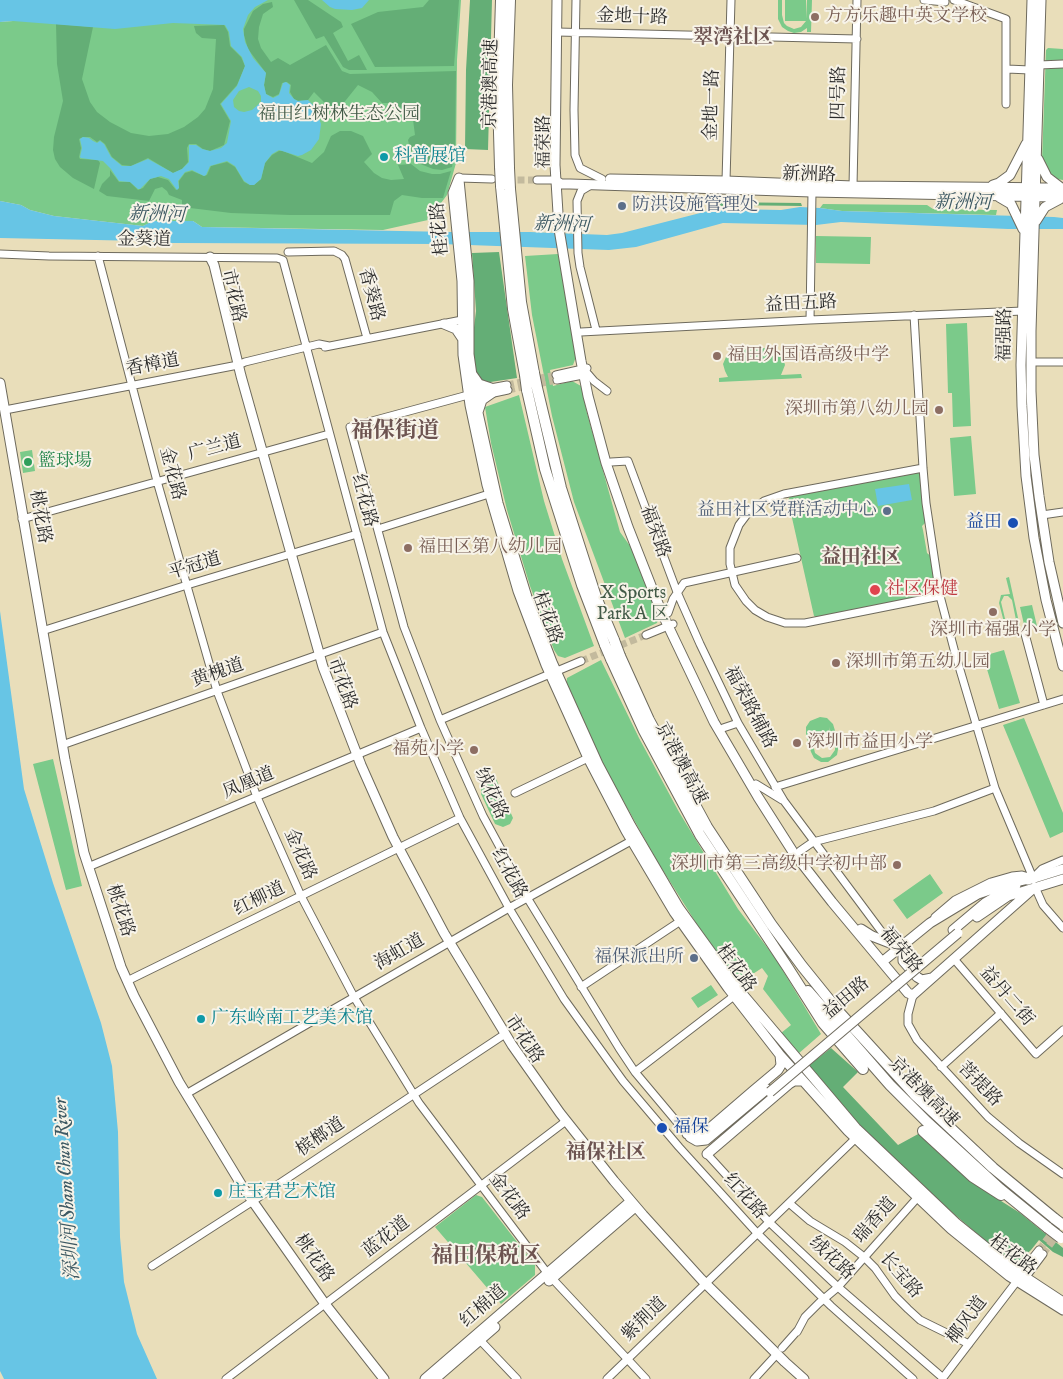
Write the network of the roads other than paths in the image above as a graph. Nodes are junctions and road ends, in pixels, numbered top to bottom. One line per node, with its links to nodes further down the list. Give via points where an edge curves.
1 (501, 0): 24 (highway, 京港澳高速, via 498,98)
2 (510, 0): 24 (highway, 京港澳高速)
3 (557, 0): 14 (main road, 福荣路)
4 (563, 0): 14 (main road, 福荣路)
5 (576, 0): 13 (street)
6 (731, 0): 15 (street, 金地一路)
7 (857, 0): 16 (street, 四号路)
8 (924, 0): 12 (street)
9 (954, 0): 19 (street, via 1006,19)
10 (1032, 0): 20 (main road, 福强路)
11 (1041, 0): 18 (main road, 福强路)
12 (944, 2)
13 (576, 31): 14 (street, 金地十路); 15 (street, 金地十路); 27 (street, via 575,156 580,168)
14 (560, 32): 30 (main road, 福荣路)
15 (730, 37): 16 (street, 金地十路); 31 (street, 金地一路)
16 (856, 38): 33 (street, 四号路)
17 (1063, 64): 18 (street)
18 (1039, 65): 23 (main road, 福强路)
19 (1007, 69): 20 (street); 21 (street)
20 (1030, 70): 22 (main road, 福强路)
21 (1006, 104)
22 (1028, 138): 25 (main road, 福强路); 35 (main road, via 1010,175)
23 (1036, 152): 25 (main road, 福强路); 34 (main road, via 1047,177)
24 (504, 167): 96 (highway, bridge, via 512,262 527,338 532,389)
25 (1031, 170): 37 (main road, 福强路)
26 (459, 178): 28 (street); 49 (main road, 桂花路, via 458,211 469,281)
27 (602, 179): 30 (main road, 新洲路); 31 (main road, 新洲路)
28 (492, 180)
29 (537, 180): 30 (street, 新洲路)
30 (559, 181): 32 (main road, 新洲路); 43 (main road, 福荣路)
31 (726, 181): 33 (main road, 新洲路)
32 (591, 185): 36 (main road, 新洲路); 52 (street, via 578,197 578,253)
33 (853, 186): 35 (main road, 新洲路)
34 (1063, 188): 37 (main road, 新洲路)
35 (983, 191): 36 (main road, 新洲路); 37 (main road, 新洲路); 40 (main road, via 1012,204)
36 (812, 192): 50 (street)
37 (1031, 192): 38 (main road, 新洲路); 39 (main road, 福强路)
38 (1063, 198): 39 (main road)
39 (1034, 211): 40 (main road, 福强路); 40 (main road, 福强路, via 1034,226)
40 (1028, 239): 47 (main road, 福强路); 57 (main road, 福强路)
41 (288, 252): 54 (street, 香葵路, via 334,251 345,258)
42 (0, 254): 44 (street, 金葵道)
43 (565, 255): 53 (main road, 福荣路); 60 (main road, 福荣路)
44 (98, 256): 45 (street, 金葵道); 64 (street, 金花路)
45 (210, 257): 46 (street, 金葵道, via 277,258); 59 (main road, 市花路, via 208,265)
46 (285, 264): 56 (street, 红花路)
47 (1023, 311): 48 (street, 益田五路); 98 (main road, 福强路, via 1022,406 1030,507 1040,569)
48 (914, 315): 50 (street, 益田五路); 74 (street)
49 (465, 320): 51 (street, 香樟道); 55 (main road, 桂花路); 61 (main road, 桂花路)
50 (810, 320): 52 (street, 益田五路)
51 (444, 324): 54 (street, 香樟道); 55 (main road, via 456,329)
52 (596, 330): 53 (street, 益田五路)
53 (581, 332): 60 (main road, 福荣路)
54 (367, 338): 56 (street, 香樟道, via 311,350)
55 (462, 340): 68 (main road, 桂花路)
56 (306, 348): 59 (street, 香樟道); 71 (street, 红花路)
57 (1031, 362): 58 (street); 78 (main road, 福强路, via 1033,434)
58 (1063, 362)
59 (235, 365): 64 (street, 香樟道); 72 (main road, 市花路)
60 (586, 372): 62 (street); 66 (street); 73 (main road, 福荣路); 90 (main road, 福荣路, via 609,471 646,575)
61 (472, 373): 67 (main road, via 480,384); 68 (main road, 桂花路)
62 (556, 377)
63 (0, 383): 69 (main road, 桃花路)
64 (131, 386): 69 (street, 香樟道); 75 (street, 金花路)
65 (508, 387): 67 (street)
66 (607, 390)
67 (492, 391): 68 (street); 70 (main road, via 482,400)
68 (472, 394): 70 (main road, 桂花路); 76 (main road, 桂花路); 80 (street, 绒花路, via 350,427)
69 (5, 410): 79 (main road, 桃花路)
70 (478, 412): 76 (main road, 桂花路)
71 (329, 434): 72 (street, 广兰道); 81 (street, 红花路)
72 (259, 453): 75 (street, 广兰道); 82 (main road, 市花路)
73 (611, 462): 86 (street, 福荣路辅路, via 628,461); 88 (main road, 福荣路)
74 (923, 468): 84 (street, via 784,494 764,501 748,514 735,533 730,548); 87 (street)
75 (157, 481): 79 (street, 广兰道); 85 (street, 金花路)
76 (492, 493): 80 (street); 99 (main road, 桂花路, via 518,591)
77 (1063, 512): 78 (street)
78 (1042, 515): 89 (main road, 福强路)
79 (22, 519): 91 (main road, 桃花路)
80 (378, 529): 103 (street, 绒花路, via 404,627)
81 (357, 534): 82 (street, 平冠道); 92 (street, 红花路)
82 (288, 555): 85 (street, 平冠道); 95 (main road, 市花路)
83 (797, 558): 84 (street)
84 (731, 572): 86 (street, via 684,582); 87 (street, via 738,590 750,606 785,623)
85 (187, 585): 91 (street, 平冠道); 100 (street, 金花路)
86 (677, 592): 88 (street); 104 (street, 福荣路辅路)
87 (940, 596): 105 (street)
88 (668, 613): 90 (main road, 福荣路)
89 (1063, 623)
90 (670, 625): 94 (street); 107 (main road, 福荣路); 137 (main road, 福荣路, via 714,722 776,826 832,902)
91 (42, 631): 108 (main road, 桃花路)
92 (383, 632): 95 (street, 黄槐道); 106 (street, 红花路)
93 (1025, 634): 102 (street)
94 (646, 635)
95 (316, 656): 100 (street, 黄槐道); 109 (main road, 市花路)
96 (616, 658): 138 (highway, 京港澳高速, via 644,731 700,835); 170 (highway, 京港澳高速, via 707,826 788,948 840,1013 933,1114 994,1168)
97 (581, 661): 99 (street)
98 (1063, 666)
99 (553, 673): 103 (street); 110 (main road, 桂花路); 130 (main road, 桂花路, via 598,764)
100 (217, 691): 108 (street, 黄槐道); 115 (street, 金花路)
101 (1063, 699): 102 (street)
102 (1044, 705): 105 (street)
103 (440, 720): 128 (street, 绒花路, via 483,816)
104 (738, 724): 107 (street); 112 (street, 福荣路辅路)
105 (976, 726): 112 (street); 113 (street)
106 (421, 728): 109 (street, 凤凰道); 117 (street, 红花路)
107 (723, 728): 111 (main road, 福荣路)
108 (62, 745): 123 (main road, 桃花路)
109 (354, 756): 115 (street, 凤凰道); 120 (main road, 市花路)
110 (588, 758): 114 (street); 118 (main road, 桂花路)
111 (756, 784): 116 (street); 121 (main road, 福荣路)
112 (775, 787): 116 (street, 福荣路辅路)
113 (995, 788): 119 (street, via 934,811); 126 (street)
114 (515, 793)
115 (257, 796): 123 (street, 凤凰道); 127 (street, 金花路)
116 (784, 802): 119 (street, 福荣路辅路)
117 (460, 818): 120 (street, 红柳道); 129 (street, 红花路)
118 (631, 841): 128 (street, 海虹道); 130 (main road, 桂花路)
119 (813, 842): 121 (street); 134 (street, 福荣路辅路)
120 (397, 849): 127 (street, 红柳道); 135 (main road, 市花路)
121 (800, 851): 132 (main road, 福荣路)
122 (1063, 860): 126 (street, via 1042,869)
123 (88, 867): 140 (main road, 桃花路)
124 (1063, 869): 126 (main road, 益田路)
125 (1063, 879): 126 (main road, 益田路)
126 (1034, 883): 131 (street, via 1043,905); 133 (main road, 益田路, via 1010,883 978,894); 136 (main road, 益田路); 155 (main road, 益田路, bridge, via 1008,896 956,931)
127 (301, 896): 140 (street, 红柳道); 144 (street, 金花路)
128 (528, 899): 129 (street, 海虹道); 141 (street, 绒花路)
129 (509, 908): 135 (street, 海虹道); 172 (street, 红花路, via 564,999 623,1081)
130 (683, 919): 141 (street); 143 (main road, 桂花路); 161 (main road, 桂花路)
131 (1063, 928)
132 (861, 929): 134 (main road); 137 (main road, 福荣路)
133 (906, 942): 134 (main road); 137 (main road, 益田路); 139 (main road, via 904,961 922,980)
134 (890, 943)
135 (447, 944): 144 (street, 海虹道); 147 (main road, 市花路)
136 (954, 959): 139 (main road, 益田路); 145 (street, 益丹二街)
137 (884, 960): 142 (main road, 福荣路)
138 (788, 968): 150 (highway, via 823,1024); 169 (highway, 京港澳高速, via 890,1085)
139 (933, 978): 142 (main road, 益田路)
140 (127, 981): 156 (main road, 桃花路)
141 (581, 987): 152 (street, 绒花路)
142 (913, 995): 149 (street, 菩提路, via 908,1024 917,1040)
143 (734, 996): 148 (main road, 桂花路); 152 (street)
144 (354, 997): 156 (street, 海虹道); 157 (street, 金花路)
145 (1001, 1013): 146 (street, 益丹二街, via 1036,1054); 149 (street)
146 (1063, 1030)
147 (503, 1036): 157 (street, 槟榔道); 158 (main road, 市花路)
148 (780, 1055): 151 (main road); 153 (main road, 桂花路)
149 (941, 1067): 163 (street, 菩提路, via 988,1117)
150 (864, 1069)
151 (778, 1070): 154 (main road, via 789,1078); 160 (main road, via 703,1134)
152 (635, 1072): 160 (street, 绒花路)
153 (803, 1081): 154 (main road); 161 (main road, 桂花路)
154 (789, 1084): 162 (main road)
155 (768, 1091): 160 (main road, 益田路, via 706,1140 692,1140); 162 (main road, 益田路, via 708,1146)
156 (186, 1094): 166 (main road, 桃花路)
157 (414, 1095): 164 (street, 金花路); 166 (street, 槟榔道)
158 (564, 1122): 164 (street, 蓝花道); 168 (main road, 市花路)
159 (923, 1131): 169 (highway, via 973,1177)
160 (687, 1134)
161 (858, 1136): 165 (main road, 桂花路); 167 (street); 178 (main road, 桂花路)
162 (706, 1154): 171 (street, 绒花路)
163 (1063, 1174)
164 (481, 1186): 177 (street, 金花路); 183 (street, 蓝花道)
165 (918, 1197): 175 (street, 瑞香道); 178 (main road, 桂花路, via 952,1228)
166 (253, 1201): 176 (street, 槟榔道); 183 (main road, 桃花路)
167 (789, 1203): 171 (street); 175 (street, 长宝路)
168 (631, 1206): 177 (main road, 红棉道); 179 (main road, 市花路)
169 (1028, 1212): 173 (highway, 京港澳高速, bridge)
170 (1060, 1219)
171 (769, 1222): 172 (street, 紫荆道); 180 (street, 绒花路)
172 (757, 1233): 179 (street, 紫荆道); 181 (street, 红花路)
173 (1062, 1238)
174 (1041, 1252): 178 (street, 椰风道)
175 (864, 1257): 180 (street, 瑞香道); 188 (street, 长宝路, via 920,1320)
176 (152, 1266)
177 (550, 1276): 187 (main road, 红棉道); 190 (street, 金花路)
178 (1021, 1278): 182 (main road, 桂花路); 185 (main road, 桂花路); 188 (street, 椰风道)
179 (703, 1285): 189 (main road, 市花路); 190 (street, 紫荆道)
180 (838, 1287): 181 (street, 瑞香道); 191 (street, 绒花路)
181 (824, 1299): 184 (street, 红花路); 186 (street, 瑞香道, via 805,1318)
182 (1063, 1302)
183 (325, 1304): 192 (street, 蓝花道); 193 (main road, 桃花路)
184 (831, 1306): 186 (street, 瑞香道, via 822,1306); 202 (street, 红花路)
185 (1063, 1310)
186 (797, 1332): 189 (street, 瑞香道)
187 (478, 1338): 194 (main road, 红棉道); 195 (main road, 红棉道); 196 (street)
188 (969, 1344): 191 (street, 椰风道)
189 (777, 1353): 199 (street, 瑞香道); 200 (main road, 市花路); 201 (main road, 市花路)
190 (627, 1360): 197 (street, 紫荆道); 198 (street, 金花路)
191 (943, 1378)
192 (226, 1379)
193 (384, 1379)
194 (426, 1379)
195 (435, 1379)
196 (517, 1379)
197 (607, 1379)
198 (646, 1379)
199 (754, 1379)
200 (797, 1379)
201 (804, 1379)
202 (913, 1379)

